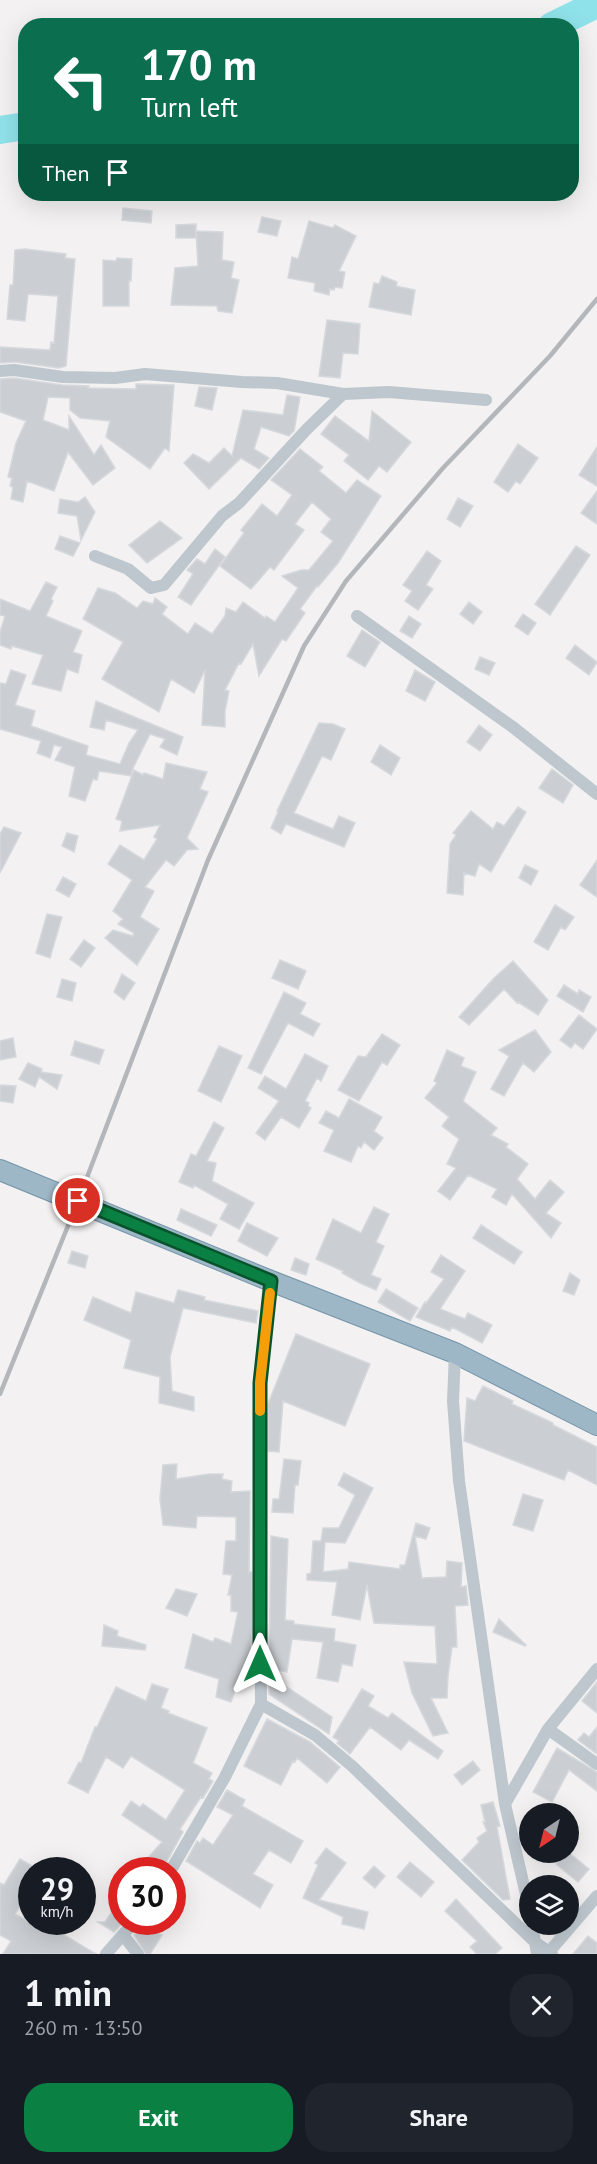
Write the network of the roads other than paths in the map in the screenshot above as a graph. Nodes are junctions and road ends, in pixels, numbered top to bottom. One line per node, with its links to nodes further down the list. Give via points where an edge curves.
1 (0, 371): 2 (street, via 63,377 145,374 277,383)
2 (343, 394): 3 (street, via 389,392); 4 (street, via 222,516 164,585 151,588 128,569)
3 (486, 399)
4 (95, 556)
5 (357, 616): 6 (street, via 514,728)
6 (597, 794)
7 (0, 1170): 8 (highway)
8 (271, 1281): 9 (highway); 12 (street, via 260,1383)
9 (455, 1353): 10 (highway); 15 (street, via 453,1401 459,1481)
10 (597, 1425)
11 (597, 1669): 13 (street)
12 (261, 1704): 16 (street, via 225,1778); 21 (street, via 315,1735 352,1766)
13 (548, 1729): 14 (street); 15 (street)
14 (597, 1764)
15 (505, 1804): 17 (street)
16 (179, 1857)
17 (521, 1875)
18 (597, 1896): 21 (street)
19 (123, 1935): 22 (street); 23 (street)
20 (537, 1935): 21 (street)
21 (544, 1951)
22 (106, 1954)
23 (138, 1954)

